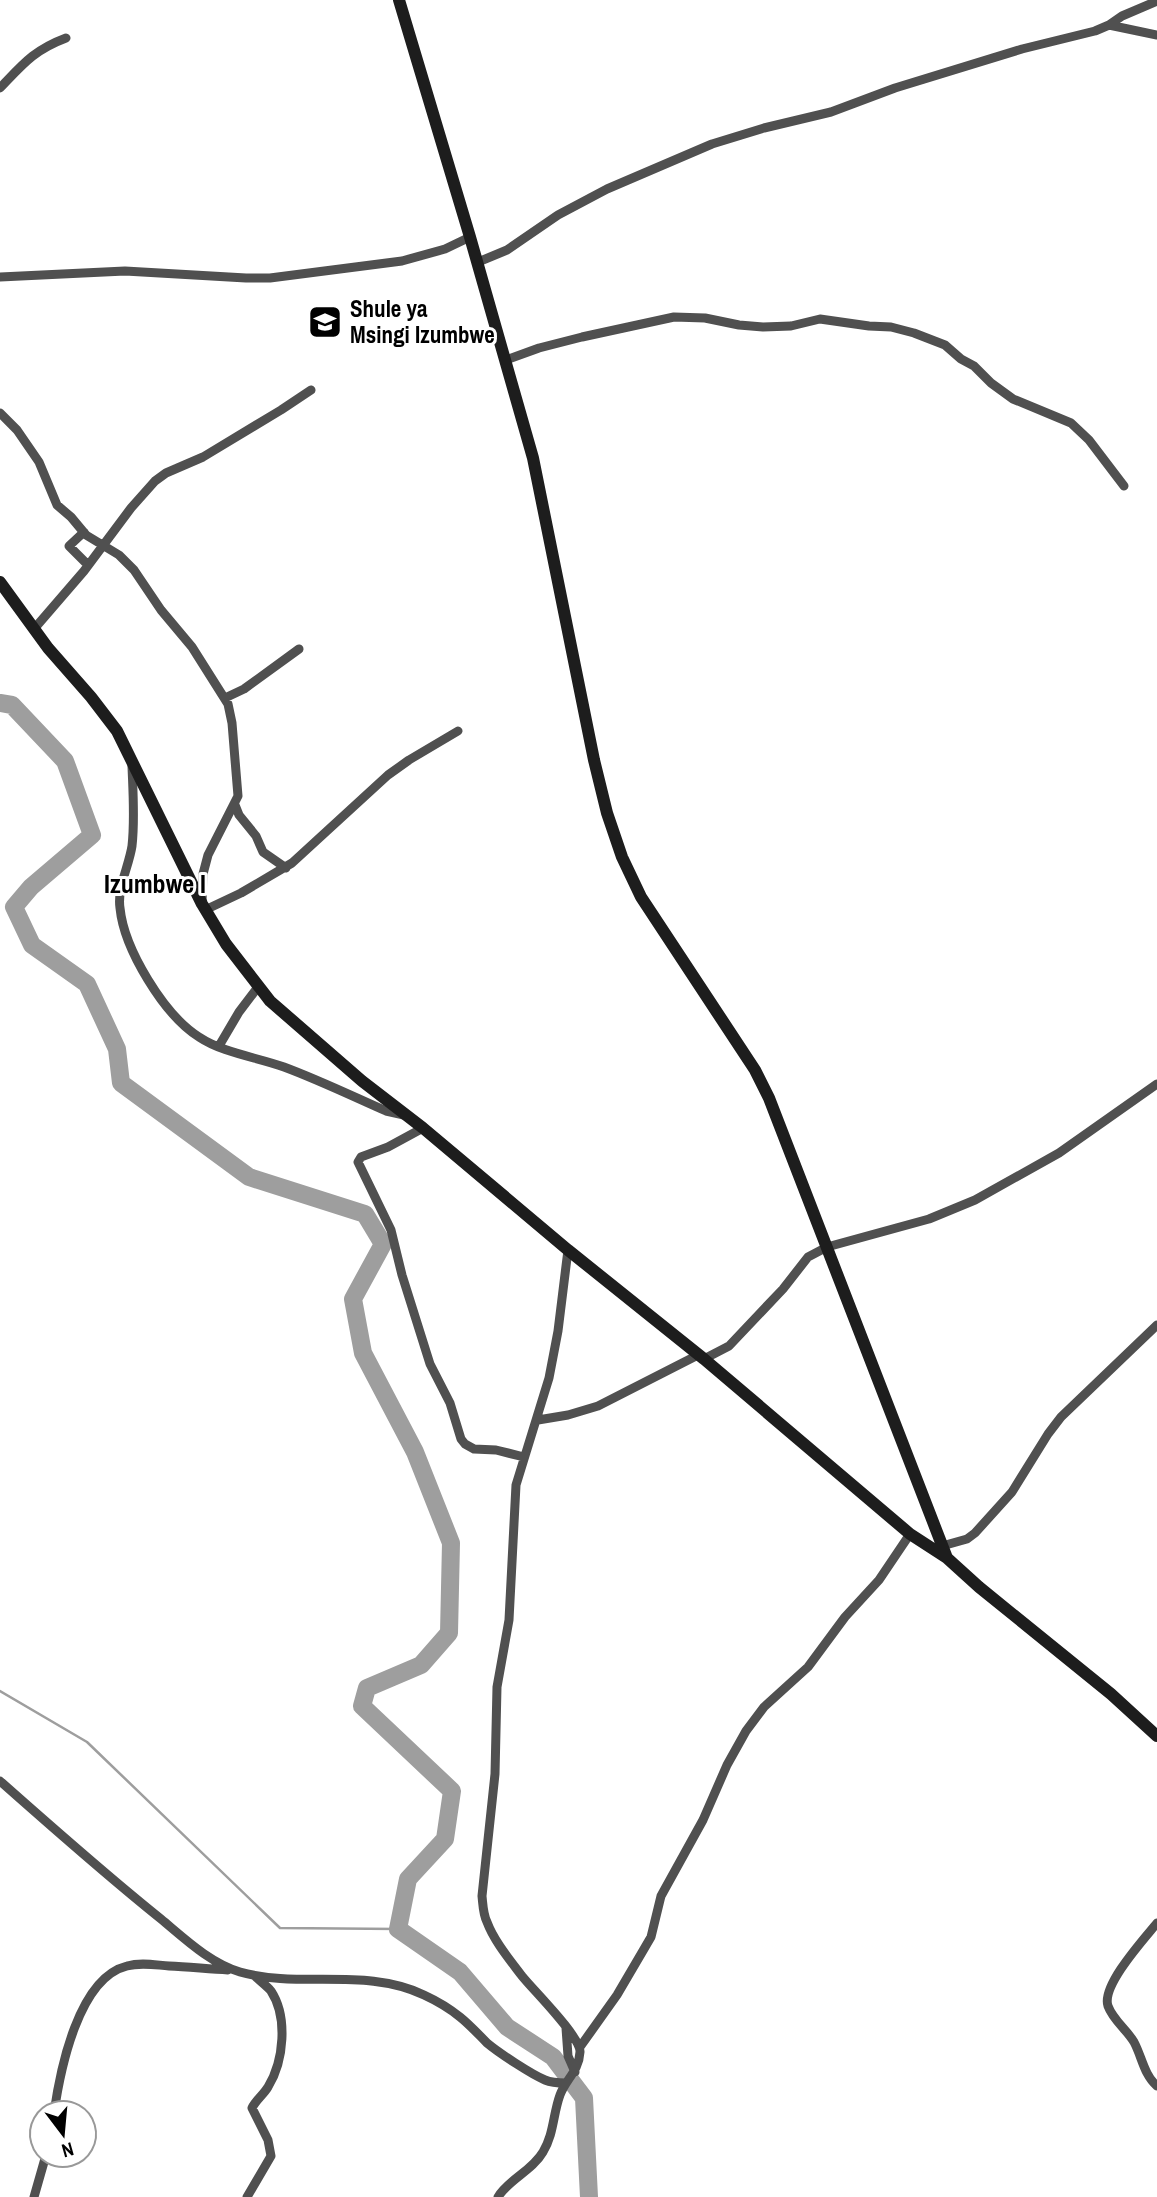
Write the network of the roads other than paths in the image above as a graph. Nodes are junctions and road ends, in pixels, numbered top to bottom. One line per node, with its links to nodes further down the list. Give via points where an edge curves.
1 (399, 0): 7 (main road)
2 (1157, 1): 3 (street)
3 (1109, 25): 4 (street); 8 (street, via 693,151 607,189 507,250)
4 (1157, 35)
5 (66, 38): 6 (street, via 33,54)
6 (0, 88)
7 (471, 237): 8 (main road); 9 (street, via 402,261 295,275 246,278 125,271)
8 (478, 262): 10 (main road)
9 (0, 277)
10 (506, 360): 13 (street, via 572,339 674,317 763,327 820,319 891,327 945,345 1013,399 1071,424); 31 (main road, via 533,458 594,760 622,857 641,897 755,1070)
11 (311, 390): 15 (street, via 204,457 155,481)
12 (0, 413): 14 (street, via 39,462 55,503)
13 (1124, 486)
14 (84, 532): 15 (street); 16 (street, via 69,546)
15 (103, 546): 16 (street); 20 (street, via 140,577)
16 (88, 565): 18 (street)
17 (0, 582): 18 (main road)
18 (34, 629): 22 (main road, via 105,715)
19 (299, 649): 20 (street)
20 (225, 698): 23 (street, via 239,787)
21 (458, 731): 24 (street, via 388,775)
22 (131, 758): 25 (main road); 27 (street, via 132,844 119,905 124,931 165,1003 195,1035)
23 (235, 805): 24 (street, via 263,852); 25 (street, via 206,862)
24 (286, 868): 25 (street)
25 (203, 907): 26 (main road)
26 (258, 987): 27 (street); 29 (main road, via 304,1033)
27 (219, 1046): 29 (street)
28 (1157, 1084): 31 (street, via 1059,1153 975,1200 929,1219)
29 (406, 1116): 30 (main road)
30 (423, 1128): 32 (main road); 36 (street, via 358,1162 391,1230 430,1364 450,1403 461,1439 474,1449)
31 (827, 1247): 34 (street, via 808,1257 729,1346); 38 (main road)
32 (568, 1250): 34 (main road); 35 (street, via 550,1378)
33 (1157, 1325): 38 (street, via 1061,1417 1012,1492 975,1533)
34 (701, 1357): 35 (street, via 598,1406); 37 (main road)
35 (538, 1420): 36 (street)
36 (524, 1457): 44 (street, via 516,1485 509,1619 497,1687 483,1909 487,1923 522,1976)
37 (910, 1534): 38 (main road); 45 (street, via 808,1667 764,1707 746,1731 661,1896 651,1937)
38 (944, 1552): 39 (main road, via 979,1587)
39 (1157, 1735)
40 (0, 1781): 42 (street, via 111,1880 210,1957)
41 (1157, 1923): 47 (street, via 1123,1966 1107,1994 1107,2003)
42 (237, 1971): 43 (street); 48 (street, via 141,1964 107,1976 88,1998 73,2032)
43 (253, 1975): 46 (street, via 392,1984 444,2006 496,2050 543,2079 554,2083); 51 (street, via 271,1991 281,2032 272,2079 252,2108 271,2156)
44 (566, 2028): 45 (street); 46 (street)
45 (580, 2047): 46 (street)
46 (571, 2077): 52 (street, via 556,2106 542,2153)
47 (1157, 2086)
48 (57, 2099)
49 (42, 2169): 50 (street)
50 (34, 2197)
51 (247, 2197)
52 (498, 2197)

